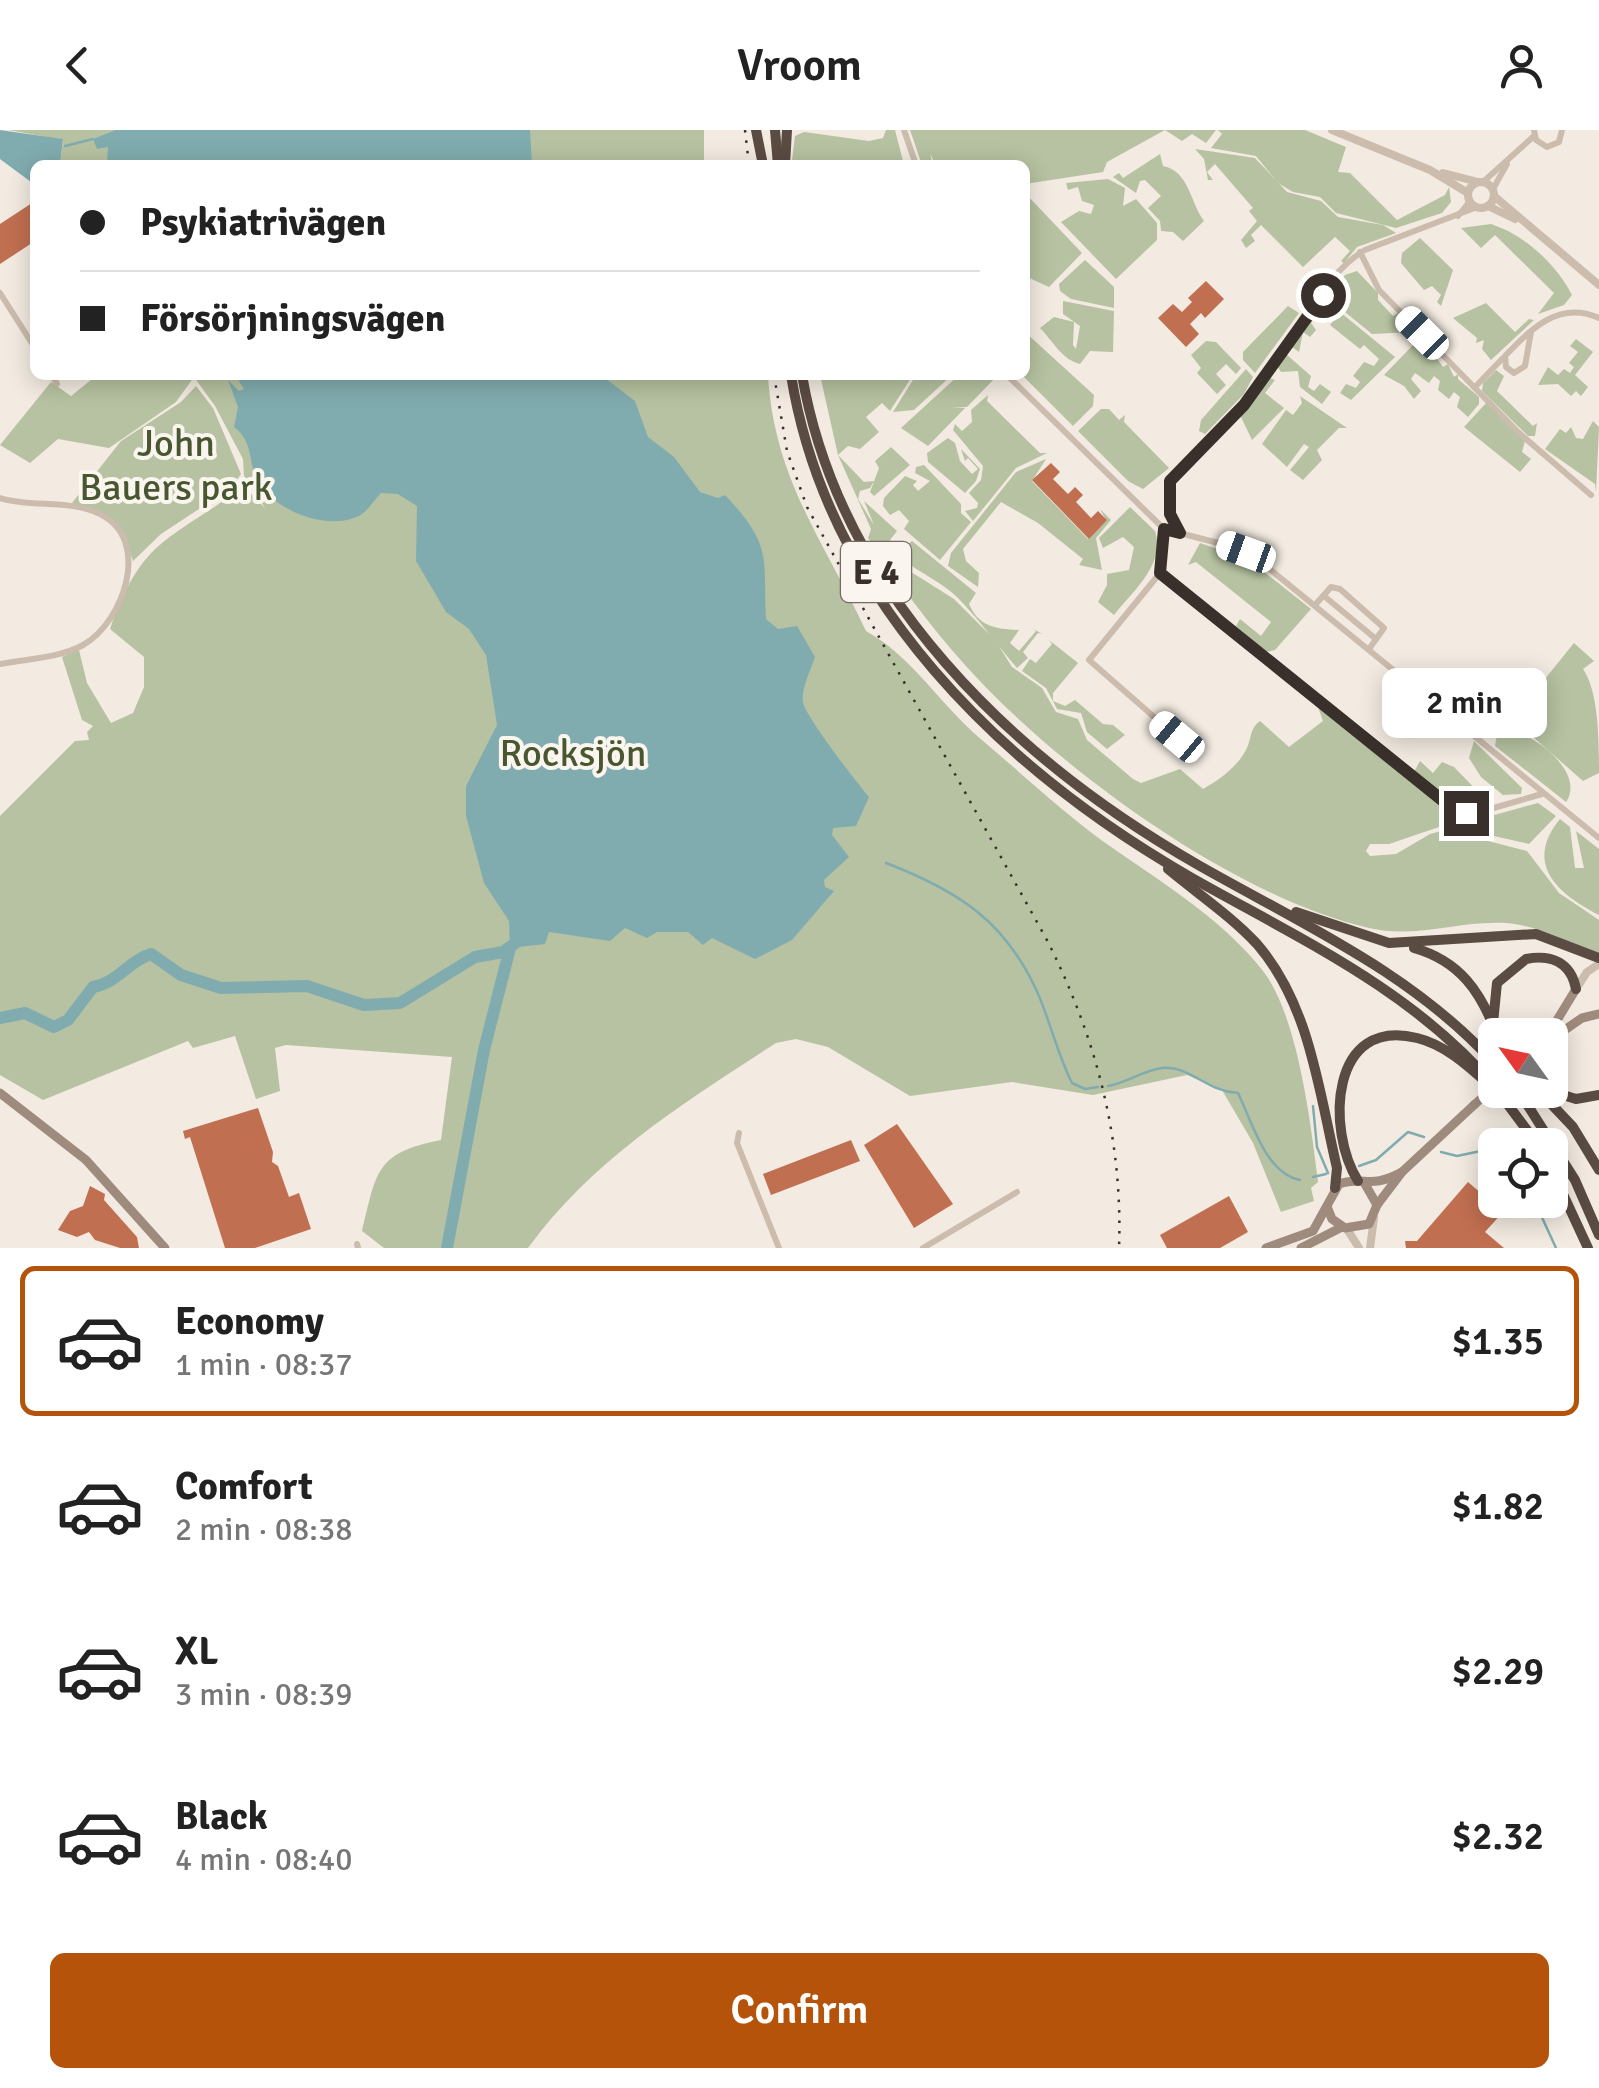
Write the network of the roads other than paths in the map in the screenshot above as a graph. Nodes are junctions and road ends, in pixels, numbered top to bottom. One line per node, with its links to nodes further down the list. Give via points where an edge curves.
1 (760, 130): 9 (highway)
2 (775, 130): 10 (highway)
3 (787, 130): 11 (highway)
4 (904, 130): 12 (street)
5 (1332, 130): 13 (street)
6 (1562, 130): 7 (street, via 1552,146 1539,144)
7 (1534, 133): 8 (street)
8 (1514, 155): 14 (street); 15 (street)
9 (763, 160)
10 (781, 160)
11 (783, 160)
12 (914, 160)
13 (1430, 170): 14 (street); 16 (street)
14 (1480, 182): 15 (street); 16 (street)
15 (1494, 193): 17 (street); 18 (street)
16 (1472, 200): 17 (street); 19 (street, via 1457,217)
17 (1488, 206): 18 (street)
18 (1528, 226): 20 (street)
19 (1360, 252): 31 (street, via 1379,290); 35 (street, via 1280,348 1244,405 1170,481 1170,514)
20 (1599, 286)
21 (0, 294): 24 (street)
22 (1599, 318): 23 (street, via 1561,313)
23 (1531, 332): 25 (street); 25 (street, via 1522,370 1509,371)
24 (30, 340)
25 (1505, 356): 31 (street)
26 (55, 380): 30 (street)
27 (792, 380): 45 (highway, E 4, via 823,496 886,612 990,728)
28 (803, 380): 46 (highway, E 4, via 845,514 922,635 1000,717 1077,784)
29 (1013, 380): 34 (street)
30 (57, 384)
31 (1475, 387): 32 (street)
32 (1591, 495)
33 (0, 498): 41 (street, via 101,514 118,530 128,558 126,584 105,626 88,642)
34 (1164, 529): 35 (street); 36 (street)
35 (1180, 533): 38 (street, via 1246,552)
36 (1160, 573): 42 (street, via 1089,660); 43 (street, via 1456,809 1482,813)
37 (1324, 596): 38 (street); 39 (street); 39 (street, via 1340,588 1381,623)
38 (1316, 605): 40 (street)
39 (1376, 639): 40 (street)
40 (1369, 649): 43 (street)
41 (0, 664)
42 (1177, 737)
43 (1542, 794): 44 (street)
44 (1599, 838)
45 (1144, 849): 56 (highway, E 4, via 1373,980); 68 (highway, via 1246,934 1283,982 1307,1044 1337,1168)
46 (1245, 891): 47 (highway, via 1346,932); 55 (highway, E 4, via 1398,979)
47 (1404, 944): 48 (highway, via 1536,934); 51 (highway, via 1464,975)
48 (1599, 961): 49 (street)
49 (1576, 990): 52 (highway, via 1559,962 1526,959 1498,984); 53 (main road)
50 (1599, 1014): 54 (main road)
51 (1490, 1018)
52 (1494, 1018)
53 (1560, 1018)
54 (1568, 1026)
55 (1478, 1048)
56 (1478, 1068)
57 (1478, 1074): 67 (highway, via 1428,1041 1396,1036 1370,1044 1348,1068 1338,1094 1340,1138)
58 (0, 1092): 76 (main road, via 89,1163)
59 (1599, 1095): 60 (highway)
60 (1568, 1097)
61 (1478, 1102): 66 (main road, bridge)
62 (1530, 1108): 75 (highway)
63 (1555, 1108): 65 (highway)
64 (739, 1133): 77 (street, via 744,1164)
65 (1599, 1170)
66 (1402, 1172): 67 (main road, via 1378,1184); 70 (main road)
67 (1360, 1182): 68 (main road); 70 (main road)
68 (1334, 1188): 72 (main road)
69 (1017, 1192): 78 (street)
70 (1377, 1205): 73 (main road)
71 (1568, 1205): 83 (highway)
72 (1328, 1206): 74 (main road); 79 (main road, via 1313,1231)
73 (1374, 1218): 74 (main road, via 1362,1228); 82 (street)
74 (1345, 1228): 80 (main road); 81 (street)
75 (1599, 1235)
76 (165, 1248)
77 (779, 1248)
78 (923, 1248)
79 (1266, 1248)
80 (1301, 1248)
81 (1360, 1248)
82 (1370, 1248)
83 (1588, 1248)

